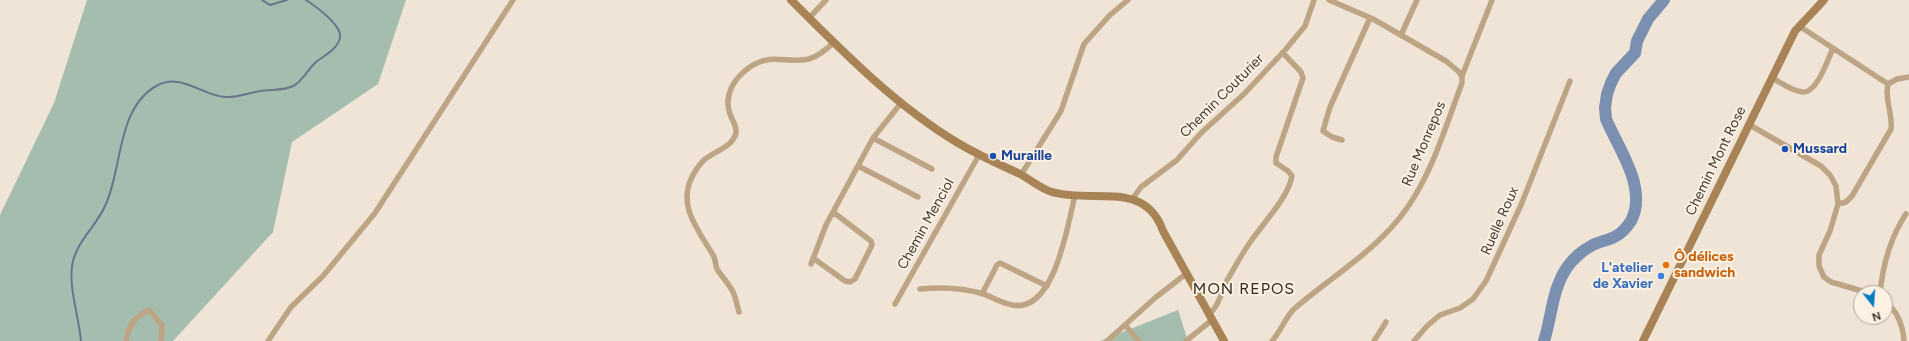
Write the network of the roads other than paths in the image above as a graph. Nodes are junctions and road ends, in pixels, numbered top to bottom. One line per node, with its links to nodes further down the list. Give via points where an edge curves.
1 (513, 0): 52 (street, via 375,213 323,276 291,307)
2 (791, 0): 10 (main road)
3 (826, 0): 10 (street)
4 (1128, 0): 29 (street, via 1110,15 1084,44 1061,112)
5 (1314, 0): 16 (street, Chemin Couturier, via 1305,26)
6 (1331, 0): 11 (street)
7 (1418, 0): 13 (street)
8 (1492, 0): 17 (street, Rue Monrepos)
9 (1824, 0): 12 (main road, Chemin Mont Rose)
10 (809, 18): 14 (main road)
11 (1370, 18): 13 (street); 25 (street, via 1324,123 1323,131)
12 (1799, 26): 15 (street); 19 (main road, Chemin Mont Rose)
13 (1401, 35): 17 (street, via 1453,66)
14 (834, 42): 22 (main road); 46 (street, via 823,52 810,58 774,58 743,72 728,95 730,114 736,127 734,137 728,145 704,160 691,178 686,202 689,213 714,257 717,268 734,293)
15 (1833, 48): 19 (street, via 1818,80 1809,91 1798,91); 21 (street)
16 (1283, 53): 32 (street, Chemin Couturier, via 1177,160 1141,187); 47 (street, via 1304,78 1276,157 1276,162 1292,176 1291,181 1284,196 1237,263)
17 (1462, 76): 57 (street, Rue Monrepos, via 1462,83 1424,180 1407,209 1389,230 1350,266 1289,314)
18 (1909, 77): 21 (street)
19 (1772, 78): 23 (main road, Chemin Mont Rose)
20 (1570, 80): 59 (street, Ruelle Roux, via 1521,205 1486,281 1473,299 1460,308 1440,315)
21 (1888, 84): 33 (street, via 1886,92 1892,116 1891,129 1852,196 1846,202)
22 (901, 103): 24 (street); 26 (main road, via 957,143)
23 (1748, 124): 33 (street, via 1821,166 1836,186); 60 (main road, Chemin Mont Rose)
24 (873, 138): 27 (street); 28 (street)
25 (1342, 140)
26 (979, 155): 29 (main road); 44 (street, Chemin Menciol)
27 (858, 166): 31 (street); 34 (street)
28 (932, 169)
29 (1021, 175): 30 (main road, via 1053,192)
30 (1075, 195): 32 (main road); 40 (street, Chemin Menciol, via 1063,242)
31 (918, 197)
32 (1133, 198): 38 (main road, via 1159,217)
33 (1838, 204): 41 (street, via 1820,255 1819,266 1824,277 1831,282)
34 (833, 212): 36 (street); 36 (street, via 871,241 872,245 855,280 850,282)
35 (1906, 214): 39 (street, via 1888,250)
36 (813, 258): 37 (street)
37 (811, 264)
38 (1187, 273): 47 (main road); 49 (street)
39 (1881, 285)
40 (1047, 286): 43 (street, Chemin Menciol, via 1037,298 1019,306); 43 (street, via 1000,263)
41 (1853, 288)
42 (920, 290): 43 (street, Chemin Menciol, via 945,287)
43 (982, 294)
44 (895, 304)
45 (1893, 311): 61 (street, via 1904,331)
46 (739, 312)
47 (1211, 317): 55 (street); 56 (main road)
48 (1386, 322): 58 (street)
49 (1125, 325): 53 (street); 54 (street)
50 (126, 341): 51 (street, via 136,317 150,310 162,325)
51 (161, 341)
52 (268, 341)
53 (1107, 341)
54 (1139, 341)
55 (1186, 341)
56 (1224, 341)
57 (1272, 341)
58 (1374, 341)
59 (1414, 341)
60 (1643, 341)
61 (1904, 341)

